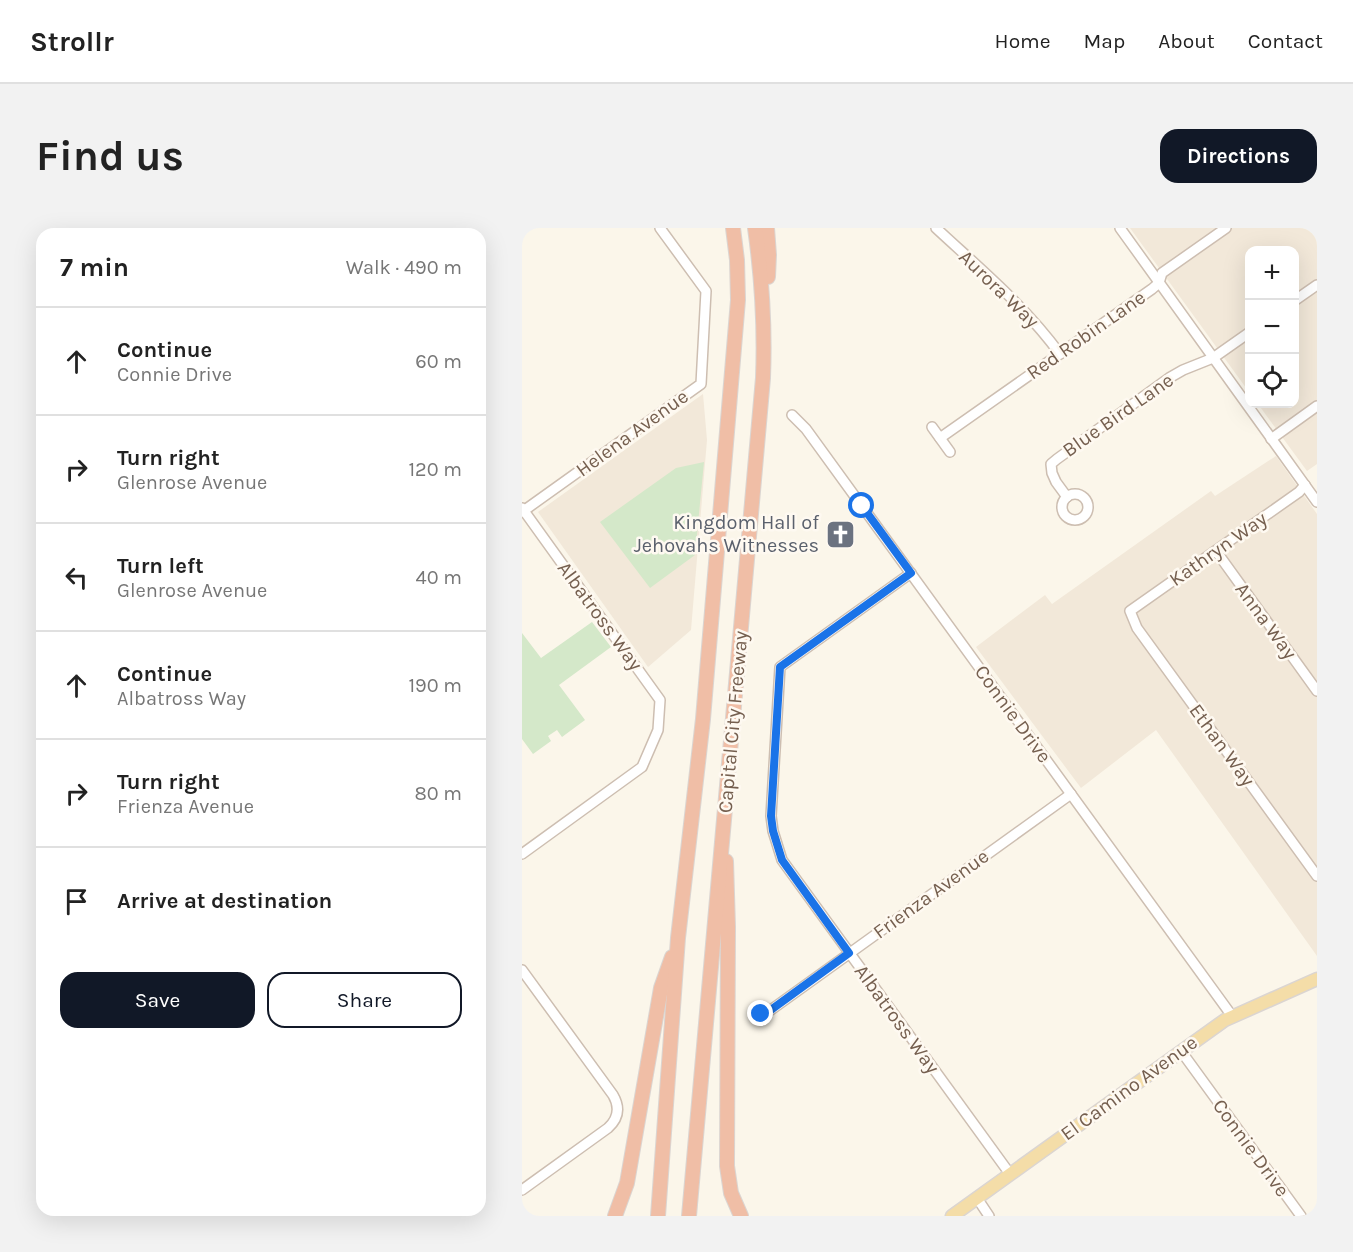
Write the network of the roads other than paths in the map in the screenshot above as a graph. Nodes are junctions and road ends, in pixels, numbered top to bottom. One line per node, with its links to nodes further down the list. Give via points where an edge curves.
1 (660, 228): 24 (street, Helena Avenue, via 706,291 701,384)
2 (731, 228): 33 (highway, Capital City Freeway, via 738,300 704,708)
3 (755, 228): 12 (highway, Capital City Freeway, via 762,279)
4 (767, 228): 12 (highway)
5 (936, 228): 13 (street, Aurora Way, via 1007,294)
6 (1120, 228): 8 (street)
7 (1226, 228): 8 (street, Red Robin Lane, via 1162,273)
8 (1159, 283): 13 (street, Red Robin Lane); 14 (street)
9 (1317, 285): 10 (street)
10 (1295, 300)
11 (1245, 336): 14 (street, Blue Bird Lane)
12 (764, 348): 30 (highway, Capital City Freeway)
13 (1060, 354): 18 (street, Red Robin Lane)
14 (1213, 358): 19 (street); 22 (street, Blue Bird Lane, via 1169,378 1051,464 1056,482)
15 (1317, 406): 19 (street)
16 (792, 415): 26 (street, Connie Drive)
17 (932, 427): 18 (street)
18 (940, 438): 20 (street)
19 (1271, 439): 21 (street)
20 (950, 452)
21 (1305, 485): 23 (street); 25 (street, Kathryn Way)
22 (1067, 497)
23 (1317, 502)
24 (523, 510): 31 (street, Albatross Way, via 660,700 658,730 642,768)
25 (1216, 550): 27 (street, Kathryn Way); 28 (street, Anna Way)
26 (911, 573): 29 (street, Connie Drive); 34 (street, Albatross Way, via 780,667 771,816 776,846)
27 (1130, 611): 32 (street, Ethan Way, via 1137,628)
28 (1317, 691)
29 (1071, 794): 34 (street, Frienza Avenue); 38 (street, Connie Drive)
30 (724, 824): 45 (highway, Capital City Freeway); 46 (highway, via 728,927 727,1166 731,1193)
31 (522, 854)
32 (1317, 876)
33 (678, 938): 43 (highway, via 661,988 627,1183); 44 (highway, Capital City Freeway)
34 (849, 953): 37 (street, Frienza Avenue); 40 (street, Albatross Way)
35 (522, 970): 41 (street, via 613,1095 618,1114 608,1128)
36 (1317, 979): 38 (main road, El Camino Avenue)
37 (761, 1014)
38 (1232, 1016): 39 (main road, El Camino Avenue)
39 (1181, 1051): 40 (main road, El Camino Avenue); 49 (street, Connie Drive)
40 (1010, 1174): 42 (main road, El Camino Avenue)
41 (522, 1190)
42 (977, 1198): 47 (main road, El Camino Avenue); 48 (street)
43 (615, 1216)
44 (658, 1216)
45 (689, 1216)
46 (741, 1216)
47 (952, 1216)
48 (989, 1216)
49 (1300, 1216)

